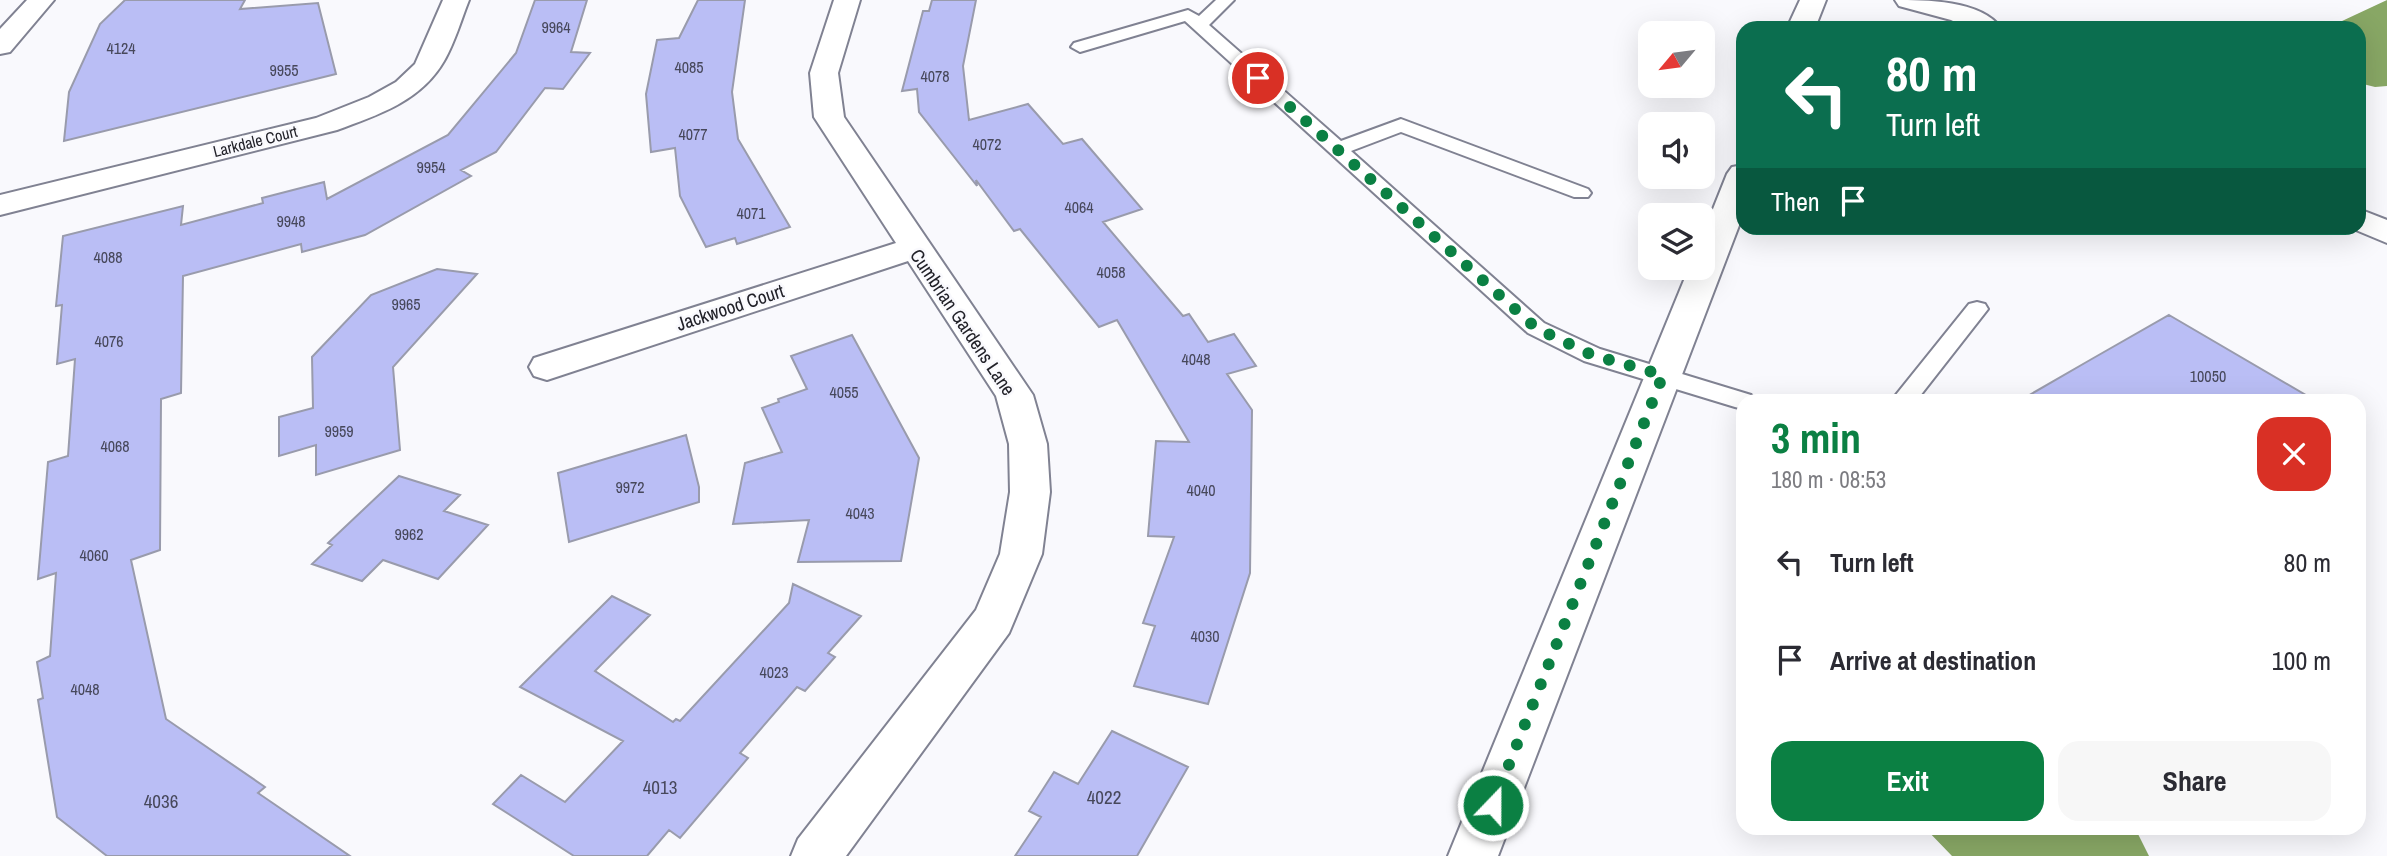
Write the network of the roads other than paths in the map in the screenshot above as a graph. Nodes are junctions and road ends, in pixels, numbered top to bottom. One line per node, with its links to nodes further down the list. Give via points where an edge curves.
1 (41, 0): 10 (street)
2 (456, 0): 15 (street, Larkdale Court, via 425,70 400,91 363,110 326,124)
3 (847, 0): 18 (street, Cumbrian Gardens Lane, via 824,73 829,117)
4 (1226, 0): 9 (lane)
5 (1813, 0): 7 (street)
6 (1908, 0): 8 (street)
7 (1804, 21)
8 (1974, 21)
9 (1199, 25): 11 (lane, via 1188,15); 12 (lane)
10 (0, 46)
11 (1080, 47)
12 (1338, 149): 14 (lane, via 1401,125); 21 (lane, via 1536,328 1592,355)
13 (1736, 192): 21 (street)
14 (1581, 193)
15 (0, 205)
16 (2366, 222): 17 (street)
17 (2387, 233)
18 (914, 248): 20 (street, Jackwood Court); 24 (street, Cumbrian Gardens Lane, via 1013,395 1028,444 1030,492 1021,554 993,620)
19 (1977, 309): 22 (lane)
20 (547, 367)
21 (1663, 375): 23 (lane); 25 (street)
22 (1909, 394)
23 (1736, 399)
24 (816, 856)
25 (1473, 856)

